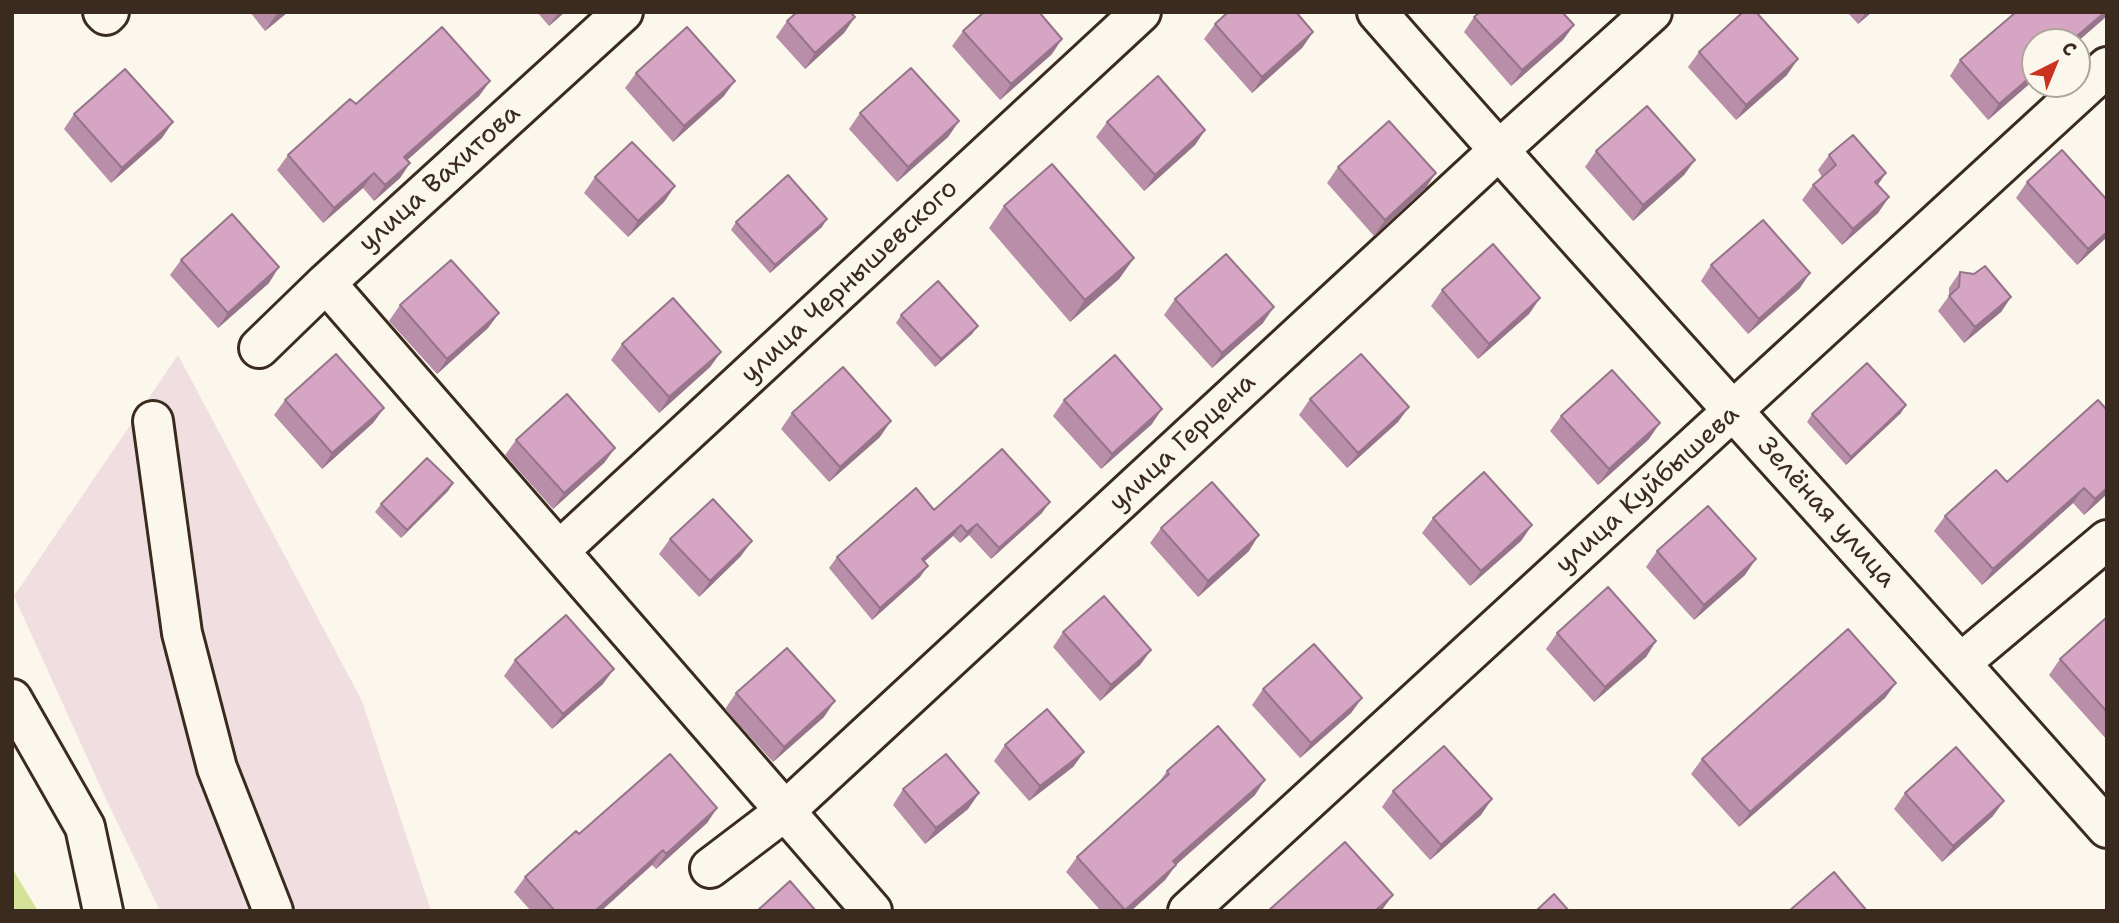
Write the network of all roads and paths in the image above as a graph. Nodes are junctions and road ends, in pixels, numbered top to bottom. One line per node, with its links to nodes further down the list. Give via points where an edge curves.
1 (623, 12): 7 (street, улица Вахитова)
2 (1141, 12): 12 (street, улица Чернышевского)
3 (1377, 12): 6 (street, Зелёная улица)
4 (1652, 12): 6 (street, улица Герцена)
5 (2107, 67): 9 (street, улица Куйбышева)
6 (1498, 151): 9 (street, Зелёная улица); 15 (street, улица Герцена)
7 (326, 283): 8 (street, улица Вахитова); 12 (street)
8 (259, 348)
9 (1734, 411): 13 (street, Зелёная улица); 21 (street, улица Куйбышева)
10 (153, 421): 19 (street, via 182,632 216,768)
11 (2107, 540): 13 (street)
12 (559, 551): 15 (street)
13 (1962, 663): 16 (street, Зелёная улица)
14 (12, 699): 18 (street, via 85,827)
15 (785, 811): 17 (street, улица Герцена); 20 (street)
16 (2107, 828)
17 (710, 868)
18 (103, 911)
19 (273, 911)
20 (872, 911)
21 (1188, 911)

